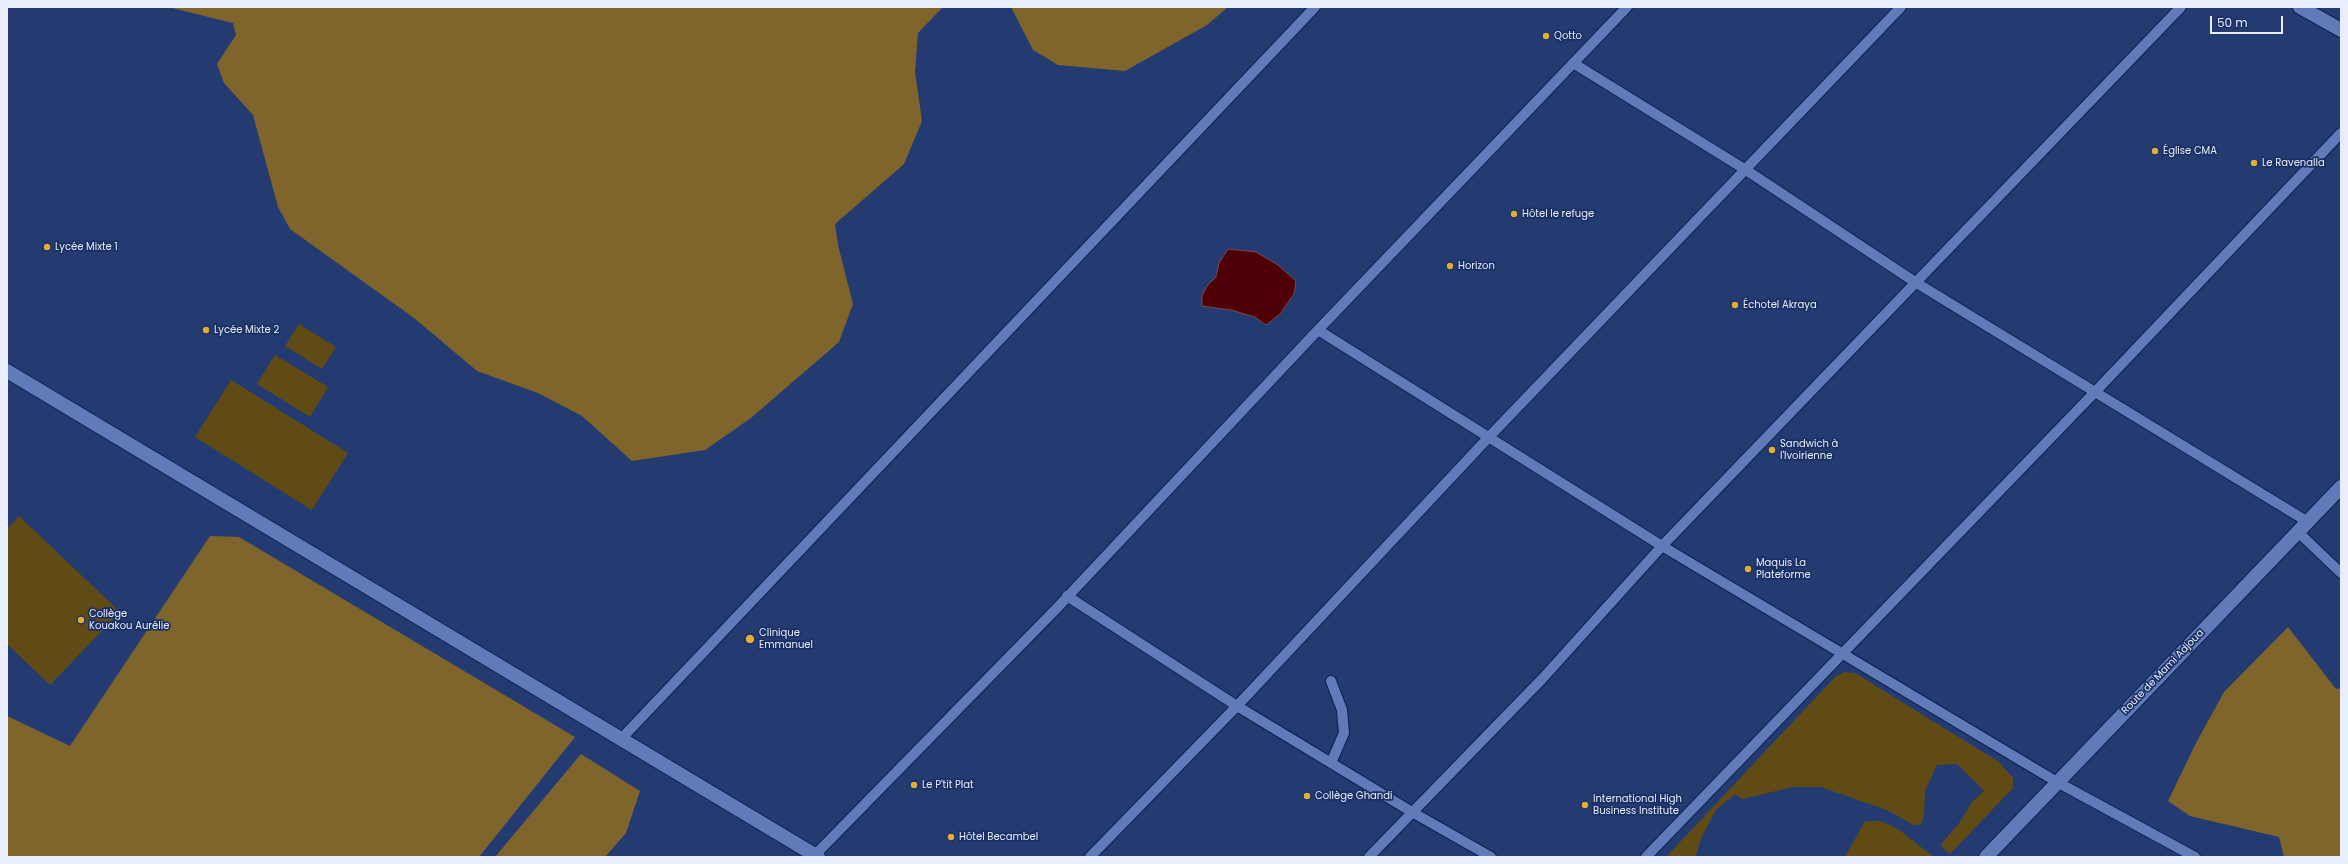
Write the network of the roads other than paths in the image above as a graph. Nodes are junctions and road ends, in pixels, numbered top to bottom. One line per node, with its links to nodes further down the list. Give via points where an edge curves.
1 (1315, 7): 23 (street)
2 (1627, 7): 7 (street)
3 (1901, 7): 9 (street)
4 (2181, 7): 10 (street)
5 (2300, 7): 6 (street)
6 (2341, 30)
7 (1573, 63): 9 (street); 11 (street)
8 (2341, 133): 13 (street)
9 (1746, 170): 10 (street); 14 (street)
10 (1915, 282): 13 (street); 17 (street)
11 (1318, 330): 14 (street); 19 (street)
12 (7, 371): 23 (street)
13 (2095, 392): 16 (street); 20 (street)
14 (1488, 438): 17 (street); 22 (street)
15 (2341, 487): 16 (street, Route de Mami Adjoua)
16 (2303, 527): 18 (street); 25 (street, Route de Mami Adjoua)
17 (1662, 546): 20 (street); 26 (street, via 1543,678)
18 (2341, 573)
19 (1067, 596): 22 (street); 27 (street)
20 (1843, 654): 25 (street); 31 (street)
21 (1331, 681): 24 (street, via 1342,710 1344,733)
22 (1237, 706): 24 (street); 28 (street)
23 (622, 738): 27 (street)
24 (1331, 763): 26 (street)
25 (2057, 782): 32 (street, Route de Mami Adjoua); 33 (street)
26 (1412, 812): 29 (street); 30 (street)
27 (816, 856)
28 (1090, 857)
29 (1370, 857)
30 (1492, 857)
31 (1646, 857)
32 (1986, 857)
33 (2195, 857)

